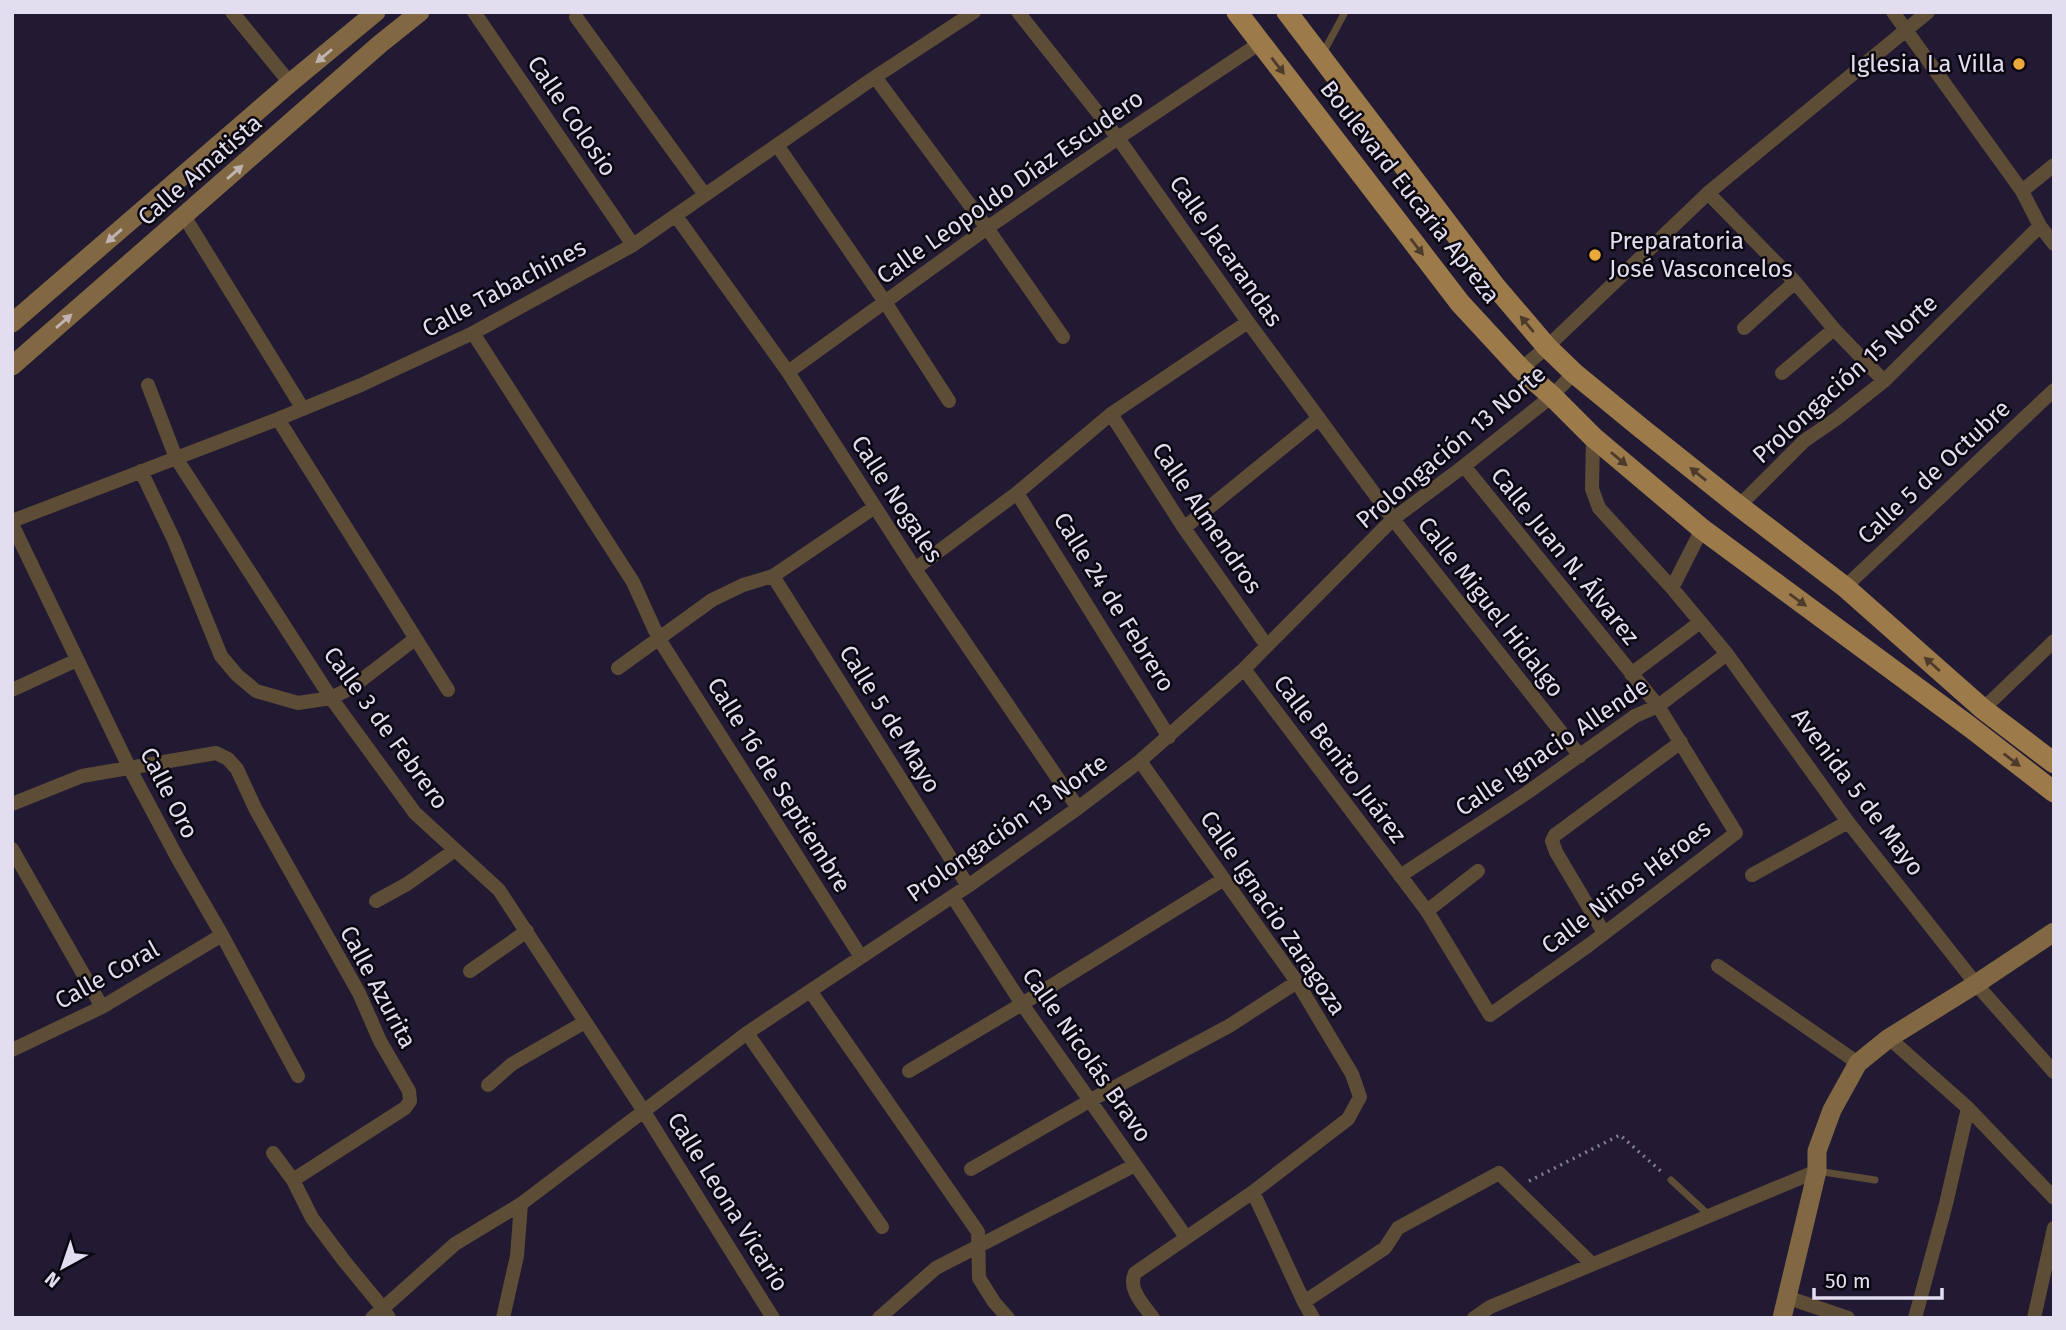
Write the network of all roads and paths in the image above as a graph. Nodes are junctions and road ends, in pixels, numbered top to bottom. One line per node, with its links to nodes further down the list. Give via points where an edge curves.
1 (232, 12): 17 (street)
2 (420, 12): 24 (street, Calle Amatista, one-way to 2)
3 (474, 12): 29 (street, Calle Colosio)
4 (974, 12): 16 (street, Calle Tabachines)
5 (1018, 12): 18 (street, Calle Jacarandas)
6 (1237, 12): 14 (main road, Boulevard Eucaria Apreza)
7 (1287, 12): 15 (main road, Boulevard Eucaria Apreza)
8 (1345, 12): 15 (lane)
9 (1893, 12): 13 (street)
10 (1928, 12): 13 (street)
11 (368, 15): 17 (street, Calle Amatista, one-way to 17)
12 (576, 17): 23 (street)
13 (1907, 31): 21 (street); 22 (street)
14 (1260, 43): 18 (street, Calle Leopoldo Díaz Escudero); 40 (main road, Boulevard Eucaria Apreza, one-way to 40, via 1460,303)
15 (1321, 57): 38 (main road, Boulevard Eucaria Apreza, one-way to 15, via 1495,286)
16 (876, 77): 19 (street, Calle Tabachines); 27 (street)
17 (290, 83): 33 (street, Calle Amatista, one-way to 33)
18 (1118, 138): 27 (street, Calle Leopoldo Díaz Escudero); 32 (street, Calle Jacarandas)
19 (777, 145): 23 (street, Calle Tabachines); 31 (street)
20 (2054, 166): 21 (street)
21 (2022, 191): 26 (street)
22 (1709, 193): 30 (street); 38 (street)
23 (705, 195): 25 (street, Calle Tabachines)
24 (184, 216): 39 (street, Calle Amatista, one-way to 24); 49 (street)
25 (676, 216): 29 (street, Calle Tabachines); 41 (street, Calle Nogales)
26 (2040, 226): 28 (street); 44 (street, Prolongación 15 Norte)
27 (988, 228): 31 (street, Calle Leopoldo Díaz Escudero); 37 (street)
28 (2054, 244)
29 (633, 246): 36 (street, Calle Tabachines)
30 (1795, 282): 34 (street); 35 (street)
31 (885, 302): 41 (street, Calle Leopoldo Díaz Escudero); 48 (street)
32 (1248, 322): 50 (street); 51 (street, Calle Jacarandas)
33 (12, 323)
34 (1744, 328)
35 (1835, 329): 43 (street); 44 (street)
36 (473, 333): 49 (street, Calle Tabachines); 70 (street, Calle 16 de Septiembre, via 633,582)
37 (1063, 337)
38 (1547, 347): 40 (street); 42 (main road, Boulevard Eucaria Apreza)
39 (12, 366)
40 (1521, 369): 47 (main road, Boulevard Eucaria Apreza)
41 (788, 372): 59 (street, Calle Nogales)
42 (1574, 373): 47 (street, Prolongación 13 Norte); 58 (main road, Boulevard Eucaria Apreza, one-way to 42)
43 (1782, 373)
44 (1884, 381): 58 (street, Prolongación 15 Norte, via 1804,441)
45 (148, 385): 54 (street, Calle 3 de Febrero)
46 (2054, 390): 66 (street, Calle 5 de Octubre)
47 (1552, 396): 53 (main road, Boulevard Eucaria Apreza); 55 (street, Prolongación 13 Norte)
48 (949, 401)
49 (303, 409): 52 (street, Calle Tabachines)
50 (1111, 414): 57 (street); 62 (street, Calle Almendros)
51 (1319, 418): 60 (street, Calle Jacarandas); 62 (street)
52 (278, 419): 54 (street, Calle Tabachines); 69 (street)
53 (1593, 437): 63 (main road, Boulevard Eucaria Apreza, one-way to 63); 67 (street, Avenida 5 de Mayo, via 1592,489 1599,508)
54 (176, 458): 56 (street, Calle Tabachines); 80 (street, Calle 3 de Febrero)
55 (1464, 466): 60 (street, Prolongación 13 Norte); 77 (street, Calle Juan N. Álvarez)
56 (141, 471): 61 (street, Calle Tabachines); 80 (street, via 221,656 256,691 298,703)
57 (1017, 493): 64 (street); 83 (street, Calle 24 de Febrero)
58 (1739, 506): 66 (main road, Boulevard Eucaria Apreza)
59 (875, 507): 64 (street, Calle Nogales); 65 (street)
60 (1392, 519): 72 (street, Prolongación 13 Norte); 85 (street, Calle Miguel Hidalgo)
61 (12, 523): 74 (street, Calle Oro)
62 (1184, 528): 72 (street, Calle Almendros)
63 (1702, 529): 67 (street); 89 (main road, Boulevard Eucaria Apreza, one-way to 89)
64 (915, 569): 91 (street, Calle Nogales)
65 (773, 576): 70 (street, via 712,600); 99 (street, Calle 5 de Mayo)
66 (1845, 587): 82 (main road, Boulevard Eucaria Apreza, one-way to 66)
67 (1672, 589): 68 (street, Avenida 5 de Mayo)
68 (1699, 623): 73 (street, Avenida 5 de Mayo); 77 (street)
69 (415, 639): 79 (street); 80 (street)
70 (659, 639): 75 (street); 107 (street, Calle 16 de Septiembre)
71 (2054, 641): 82 (street)
72 (1267, 646): 76 (street, Prolongación 13 Norte)
73 (1727, 654): 81 (street, Calle Ignacio Allende); 92 (street, Avenida 5 de Mayo)
74 (77, 660): 78 (street); 88 (street, Calle Oro)
75 (618, 668)
76 (1244, 669): 83 (street, Prolongación 13 Norte); 97 (street, Calle Benito Juárez)
77 (1631, 674): 81 (street, Calle Juan N. Álvarez)
78 (12, 690)
79 (448, 690)
80 (331, 698): 94 (street, Calle 3 de Febrero, via 415,813)
81 (1657, 706): 84 (street, Calle Niños Héroes); 85 (street, Calle Ignacio Allende, via 1635,716)
82 (1983, 709): 87 (main road)
83 (1169, 737): 86 (street, Prolongación 13 Norte)
84 (1681, 742): 105 (street, via 1552,841); 105 (street, Calle Niños Héroes, via 1736,833)
85 (1580, 756): 97 (street, Calle Ignacio Allende)
86 (1140, 761): 91 (street, Prolongación 13 Norte); 98 (street, Calle Ignacio Zaragoza)
87 (2054, 763)
88 (130, 769): 90 (street, via 82,776); 106 (street, Calle Oro); 132 (street, Calle Azurita, via 216,754 237,769 409,1091 405,1108)
89 (2054, 792)
90 (12, 804)
91 (1078, 808): 99 (street, Prolongación 13 Norte)
92 (1849, 822): 96 (street); 111 (street, Avenida 5 de Mayo)
93 (12, 849): 114 (street)
94 (456, 850): 101 (street); 103 (street, Calle 3 de Febrero, via 499,890)
95 (1478, 871): 102 (street)
96 (1752, 875)
97 (1400, 876): 102 (street, Calle Benito Juárez)
98 (1224, 879): 110 (street, Calle Ignacio Zaragoza); 113 (street)
99 (968, 886): 100 (street, Prolongación 13 Norte)
100 (953, 897): 107 (street, Prolongación 13 Norte); 113 (street, Calle Nicolás Bravo)
101 (376, 901)
102 (1427, 911): 115 (street, Calle Benito Juárez)
103 (527, 931): 109 (street); 116 (street, Calle 3 de Febrero)
104 (2054, 932): 111 (street)
105 (1604, 933): 115 (street, Calle Niños Héroes)
106 (222, 935): 114 (street, Calle Coral); 123 (street, Calle Oro)
107 (861, 957): 112 (street, Prolongación 13 Norte)
108 (1718, 966): 120 (street)
109 (470, 971)
110 (1297, 982): 125 (street, via 1229,1026); 136 (street, Calle Ignacio Zaragoza, via 1352,1074 1360,1097 1348,1119)
111 (1976, 984): 118 (street); 122 (street, Avenida 5 de Mayo)
112 (811, 992): 117 (street, Prolongación 13 Norte); 143 (street, via 978,1232)
113 (1022, 1004): 121 (street); 125 (street, Calle Nicolás Bravo)
114 (102, 1007): 119 (street, Calle Coral)
115 (1490, 1015)
116 (585, 1022): 124 (street, via 512,1064); 127 (street, Calle 3 de Febrero)
117 (747, 1033): 127 (street, Prolongación 13 Norte); 140 (street)
118 (1889, 1038): 120 (street); 126 (street)
119 (12, 1050)
120 (1858, 1063): 131 (street, via 1832,1110 1817,1151)
121 (909, 1070)
122 (2054, 1072)
123 (298, 1076)
124 (488, 1085)
125 (1091, 1100): 129 (street, Calle Nicolás Bravo); 130 (street)
126 (1968, 1108): 137 (street); 157 (street)
127 (643, 1111): 138 (street, Prolongación 13 Norte); 149 (street, Calle Leona Vicario)
128 (273, 1153): 132 (street)
129 (1135, 1165): 142 (street, Calle Nicolás Bravo); 143 (street)
130 (971, 1169)
131 (1817, 1171): 134 (lane); 139 (street); 145 (street)
132 (293, 1180): 147 (street, via 312,1218)
133 (1671, 1180): 135 (path, via 1620,1135); 139 (lane)
134 (1875, 1180)
135 (1515, 1188): 144 (street); 146 (street, via 1499,1173 1398,1227 1385,1248)
136 (1253, 1192): 142 (street); 146 (street)
137 (2054, 1198)
138 (521, 1204): 147 (street, Prolongación 13 Norte, via 456,1244); 148 (street, via 517,1256)
139 (1711, 1216): 144 (street)
140 (883, 1227)
141 (2054, 1228): 158 (street)
142 (1186, 1237): 152 (street, via 1135,1273 1132,1280)
143 (979, 1247): 150 (street, via 936,1268); 151 (street, via 979,1278)
144 (1592, 1264): 154 (street)
145 (1786, 1297): 155 (street); 156 (street)
146 (1304, 1302): 153 (street)
147 (381, 1314)
148 (503, 1318)
149 (774, 1318)
150 (879, 1318)
151 (1008, 1318)
152 (1153, 1318)
153 (1313, 1318)
154 (1474, 1318)
155 (1782, 1318)
156 (1849, 1318)
157 (1916, 1318)
158 (2034, 1318)

